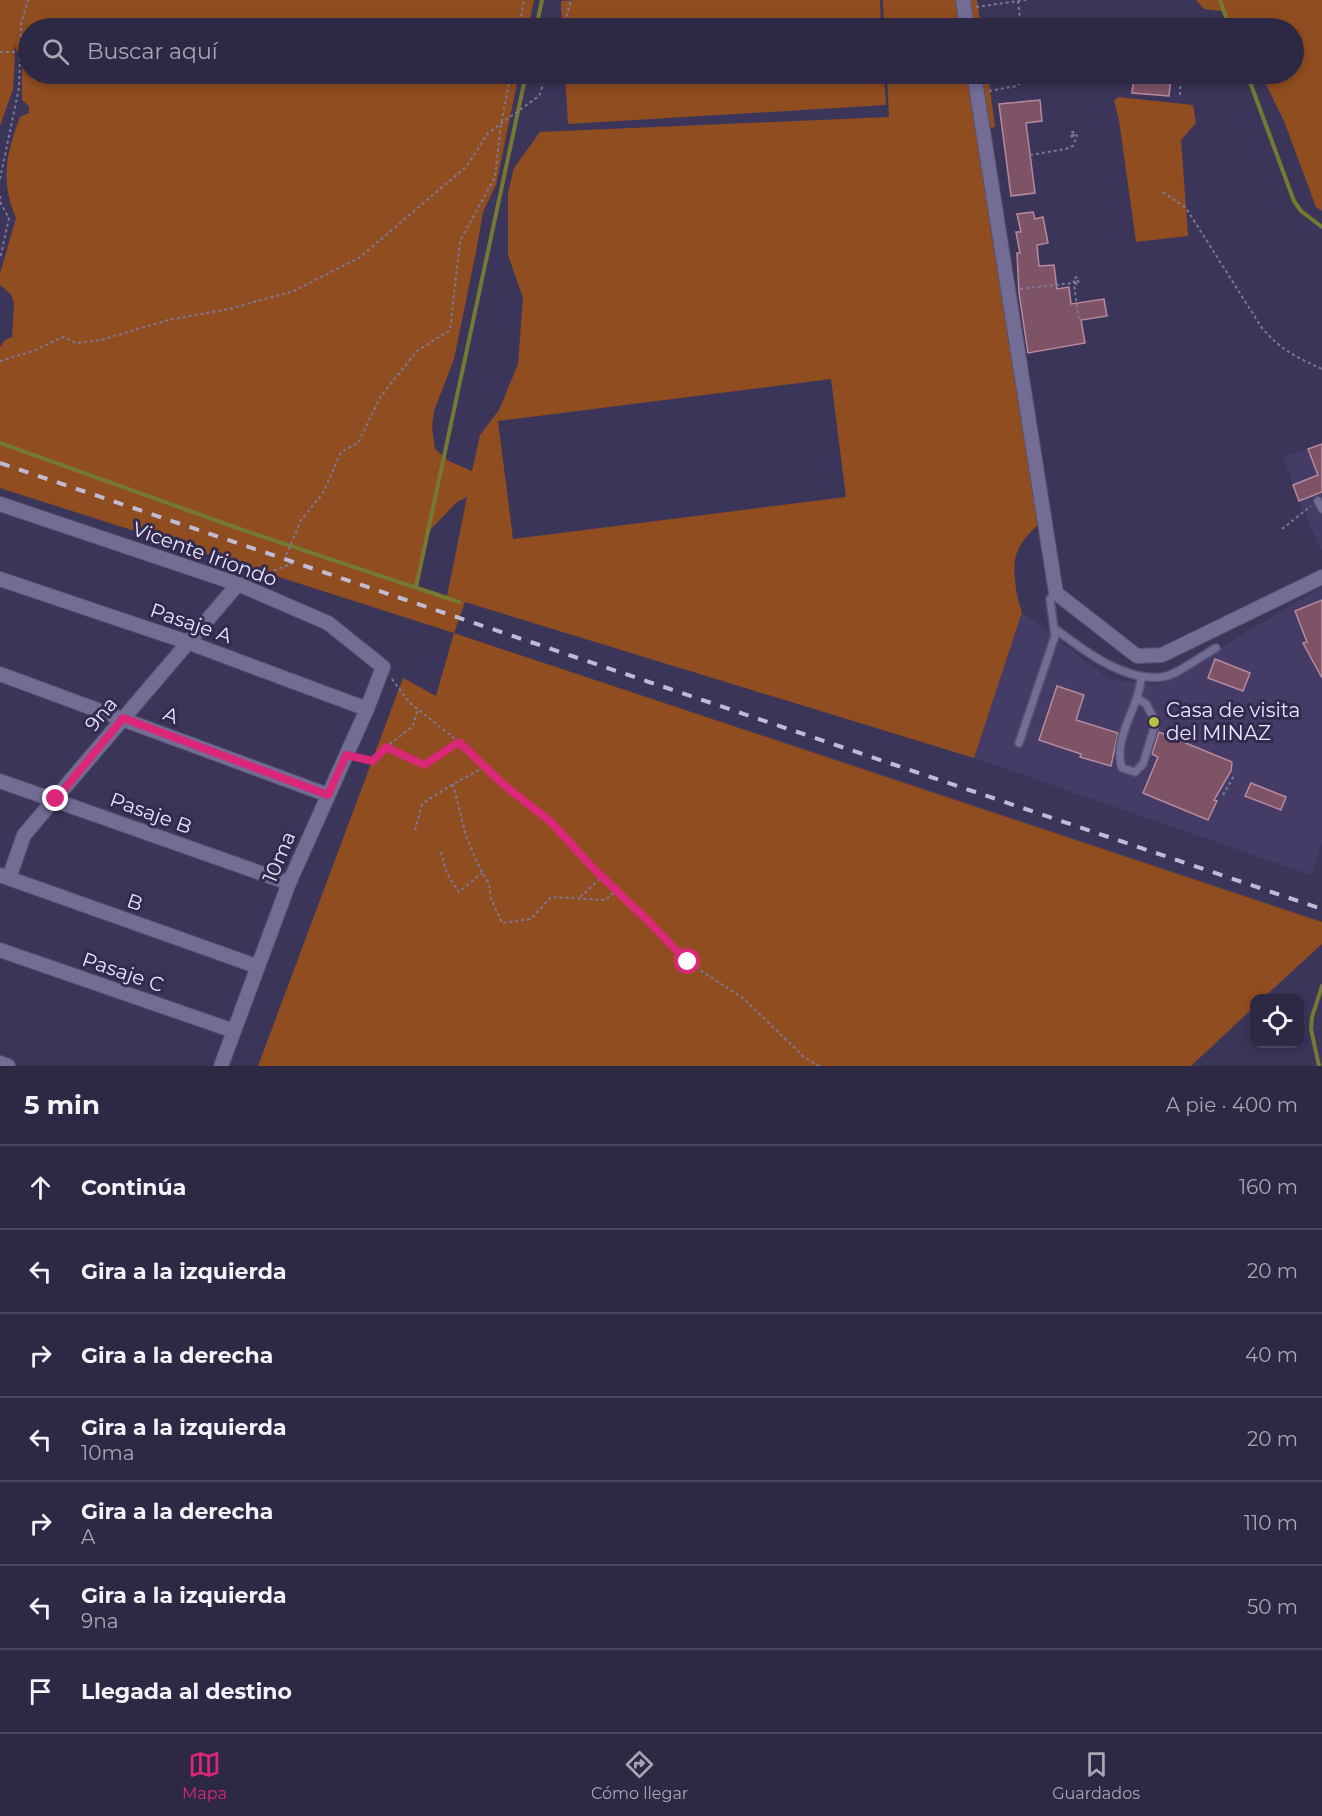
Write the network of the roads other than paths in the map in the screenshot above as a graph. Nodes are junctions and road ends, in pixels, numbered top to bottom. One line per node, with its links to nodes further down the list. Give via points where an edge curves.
1 (976, 84): 8 (street)
2 (1318, 501): 4 (lane)
3 (0, 504): 7 (street, Vicente Iriondo)
4 (1322, 509)
5 (1322, 577): 8 (street, via 1162,654 1137,656)
6 (0, 579): 10 (street, Pasaje A)
7 (238, 584): 10 (street, 9na); 12 (street, Vicente Iriondo, via 328,623)
8 (1056, 592): 9 (lane, via 1050,599)
9 (1054, 627): 14 (lane, via 1082,649); 18 (lane, via 1055,636)
10 (188, 642): 16 (street, Pasaje A); 17 (street, 9na)
11 (1216, 648): 14 (lane, via 1168,675)
12 (383, 667): 16 (street, 10ma)
13 (0, 674): 17 (street, A)
14 (1141, 677): 15 (lane)
15 (1137, 698): 15 (lane, via 1119,756 1122,768 1135,772 1143,764 1156,722 1146,704)
16 (367, 709): 20 (street, 10ma)
17 (123, 718): 20 (street, A); 21 (street, 9na)
18 (1019, 743)
19 (0, 781): 21 (street, Pasaje B)
20 (328, 795): 23 (street, 10ma)
21 (56, 799): 22 (street, 9na, via 24,835); 23 (street, Pasaje B)
22 (5, 877): 25 (street, B)
23 (288, 883): 25 (street, 10ma)
24 (0, 950): 26 (street, Pasaje C)
25 (256, 966): 26 (street, 10ma)
26 (234, 1031): 29 (street, 10ma)
27 (0, 1063): 28 (street)
28 (8, 1066)
29 (221, 1066)

